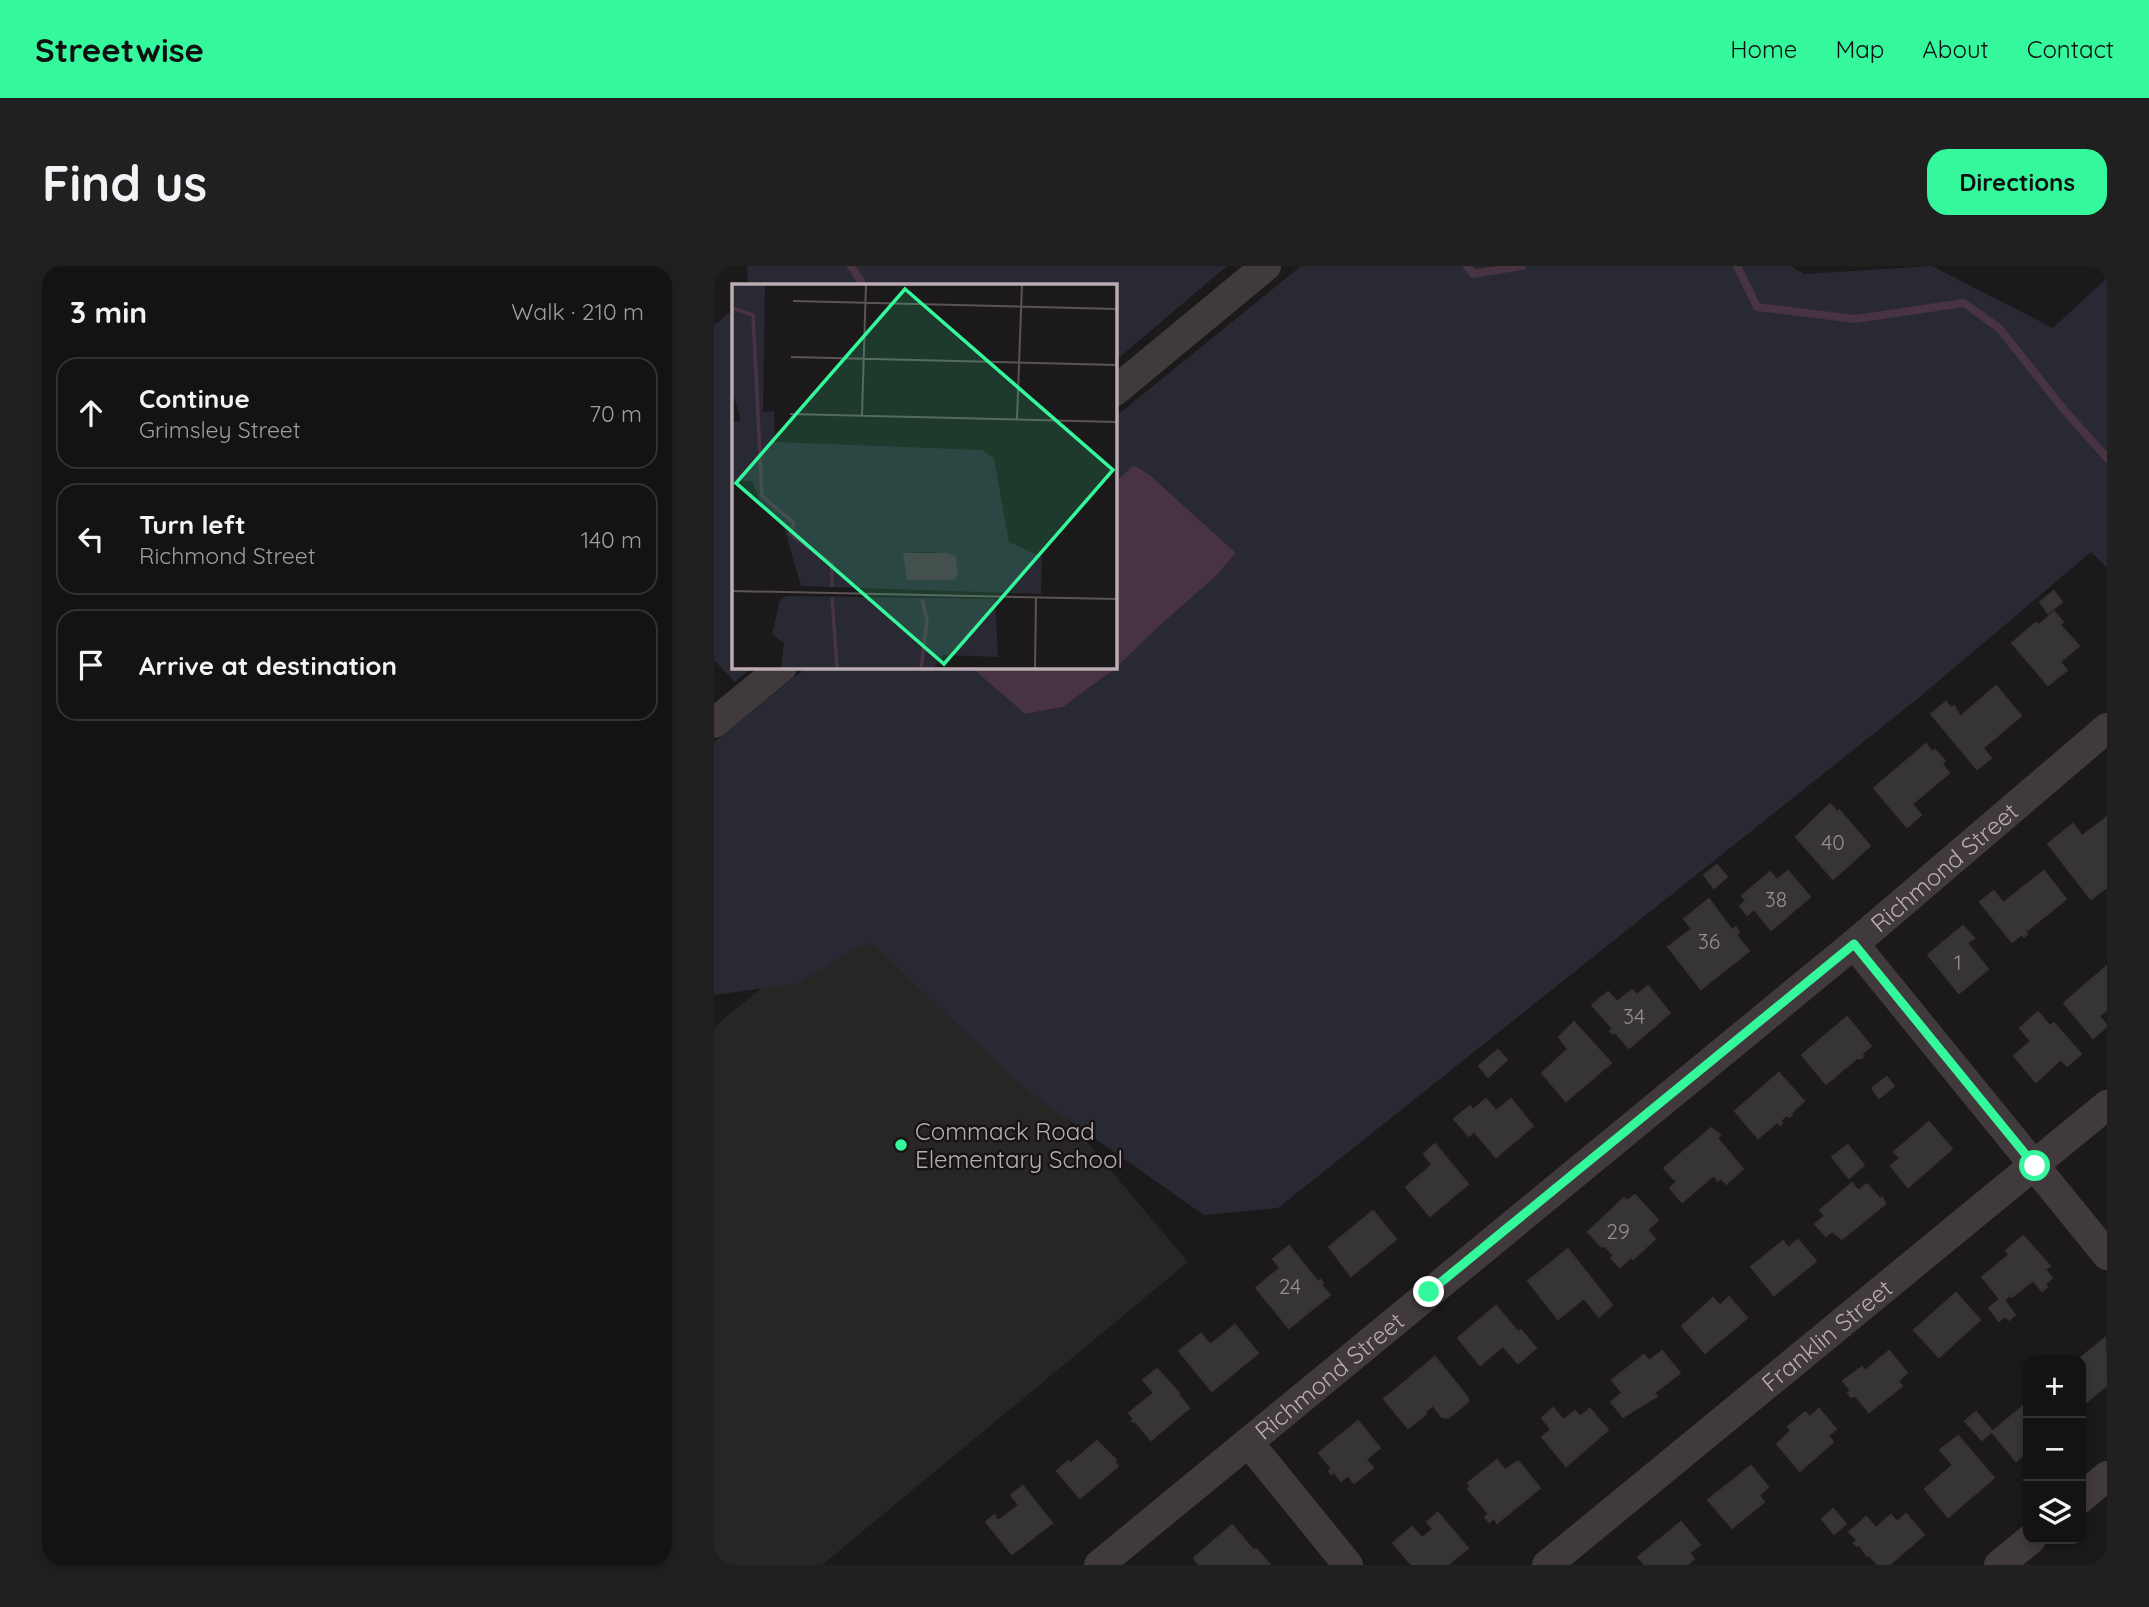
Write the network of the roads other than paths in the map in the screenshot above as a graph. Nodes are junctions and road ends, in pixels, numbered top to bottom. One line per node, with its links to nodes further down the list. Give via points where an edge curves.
1 (1266, 266): 2 (street)
2 (1116, 390)
3 (781, 668): 4 (street)
4 (714, 723)
5 (2107, 728): 6 (street, Richmond Street)
6 (1854, 944): 8 (street); 10 (street, Richmond Street)
7 (2107, 1105): 8 (street, Franklin Street)
8 (2035, 1166): 9 (street); 16 (street, Franklin Street)
9 (2107, 1255)
10 (1249, 1443): 14 (street, Richmond Street); 15 (street)
11 (2107, 1476): 12 (street)
12 (2086, 1494)
13 (2025, 1544): 17 (street)
14 (1099, 1565)
15 (1348, 1565)
16 (1547, 1565)
17 (1999, 1565)

